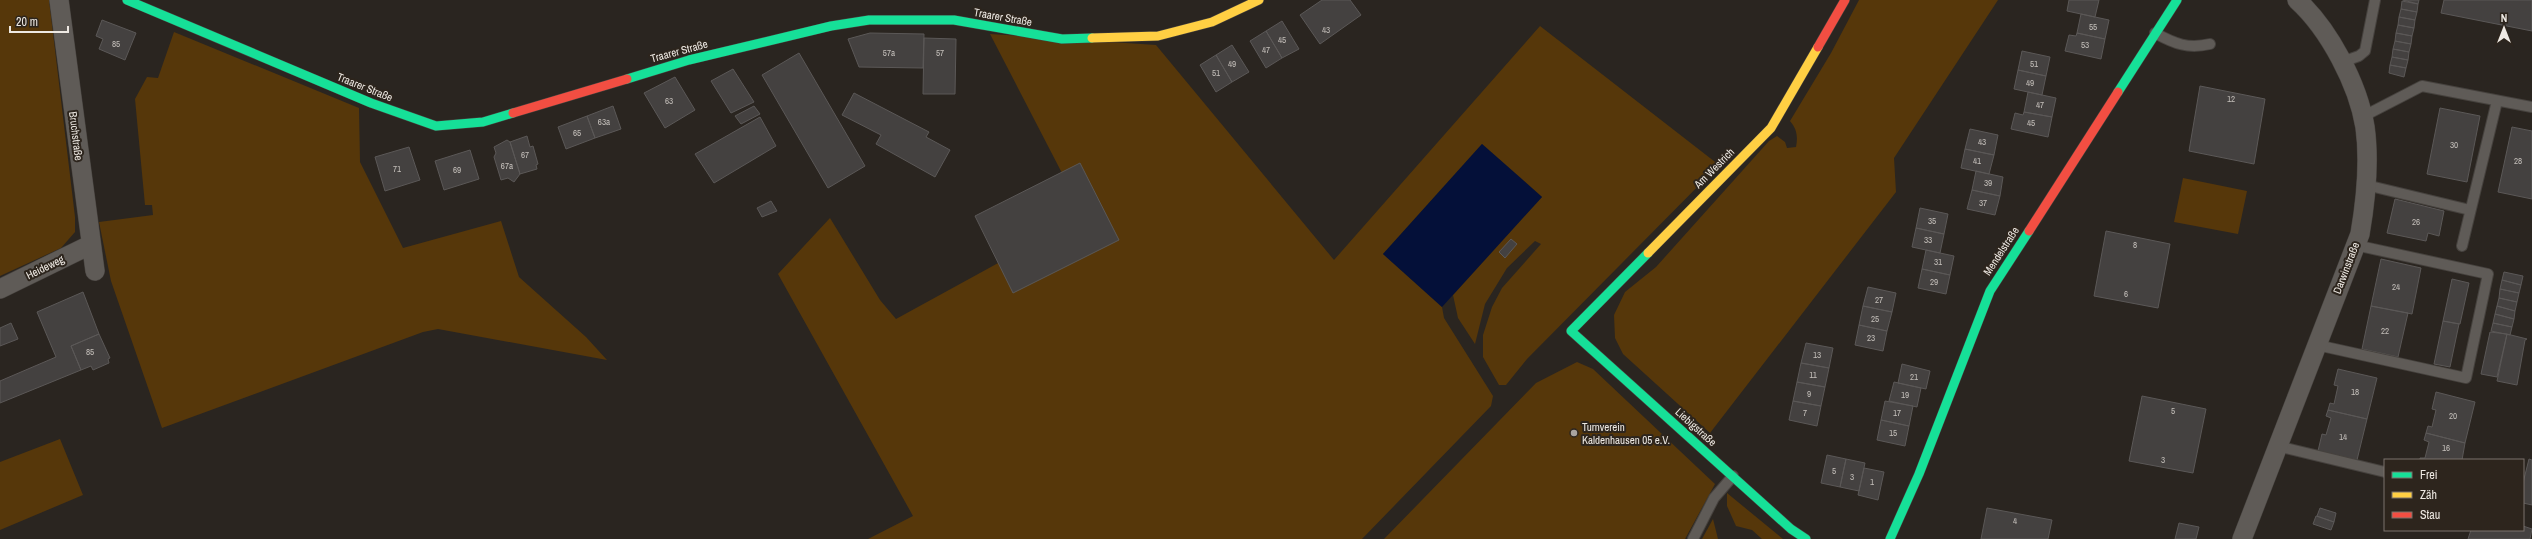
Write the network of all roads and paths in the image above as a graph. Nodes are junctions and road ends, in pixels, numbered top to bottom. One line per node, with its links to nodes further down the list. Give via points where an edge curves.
1 (59, 0): 16 (street, Bruchstraße)
2 (127, 0): 3 (street, Traarer Straße, via 371,102 436,126 483,122 689,60 869,20 954,20 1062,39 1158,36 1212,22)
3 (1259, 0)
4 (1845, 0): 21 (street, Am Westrich, via 1771,128)
5 (2177, 0): 8 (street, Mendelstraße)
6 (2297, 0): 10 (street, Darwinstraße, via 2329,38)
7 (2375, 0): 10 (lane, via 2365,51)
8 (2156, 33): 9 (lane, via 2184,47 2195,48); 28 (street, Mendelstraße, via 1990,292 1919,474)
9 (2210, 44)
10 (2342, 62): 13 (street, Darwinstraße)
11 (2497, 101): 12 (lane); 13 (lane, via 2422,86); 15 (lane)
12 (2532, 107)
13 (2362, 117): 14 (street, Darwinstraße, via 2367,159)
14 (2366, 185): 15 (lane); 17 (street, Darwinstraße, via 2360,234)
15 (2470, 210): 18 (lane)
16 (90, 245): 19 (street, Bruchstraße); 20 (street, Heideweg)
17 (2355, 245): 22 (street, Darwinstraße); 22 (lane, via 2488,274 2466,378)
18 (2462, 246)
19 (95, 271)
20 (0, 289)
21 (1571, 331): 25 (street, Liebigstraße)
22 (2317, 345): 23 (street, Darwinstraße)
23 (2277, 446): 24 (lane); 29 (street, Darwinstraße)
24 (2384, 472)
25 (1733, 476): 26 (lane, via 1714,498); 27 (street, Liebigstraße, via 1791,529)
26 (1693, 539)
27 (1806, 539)
28 (1890, 539)
29 (2242, 539)

